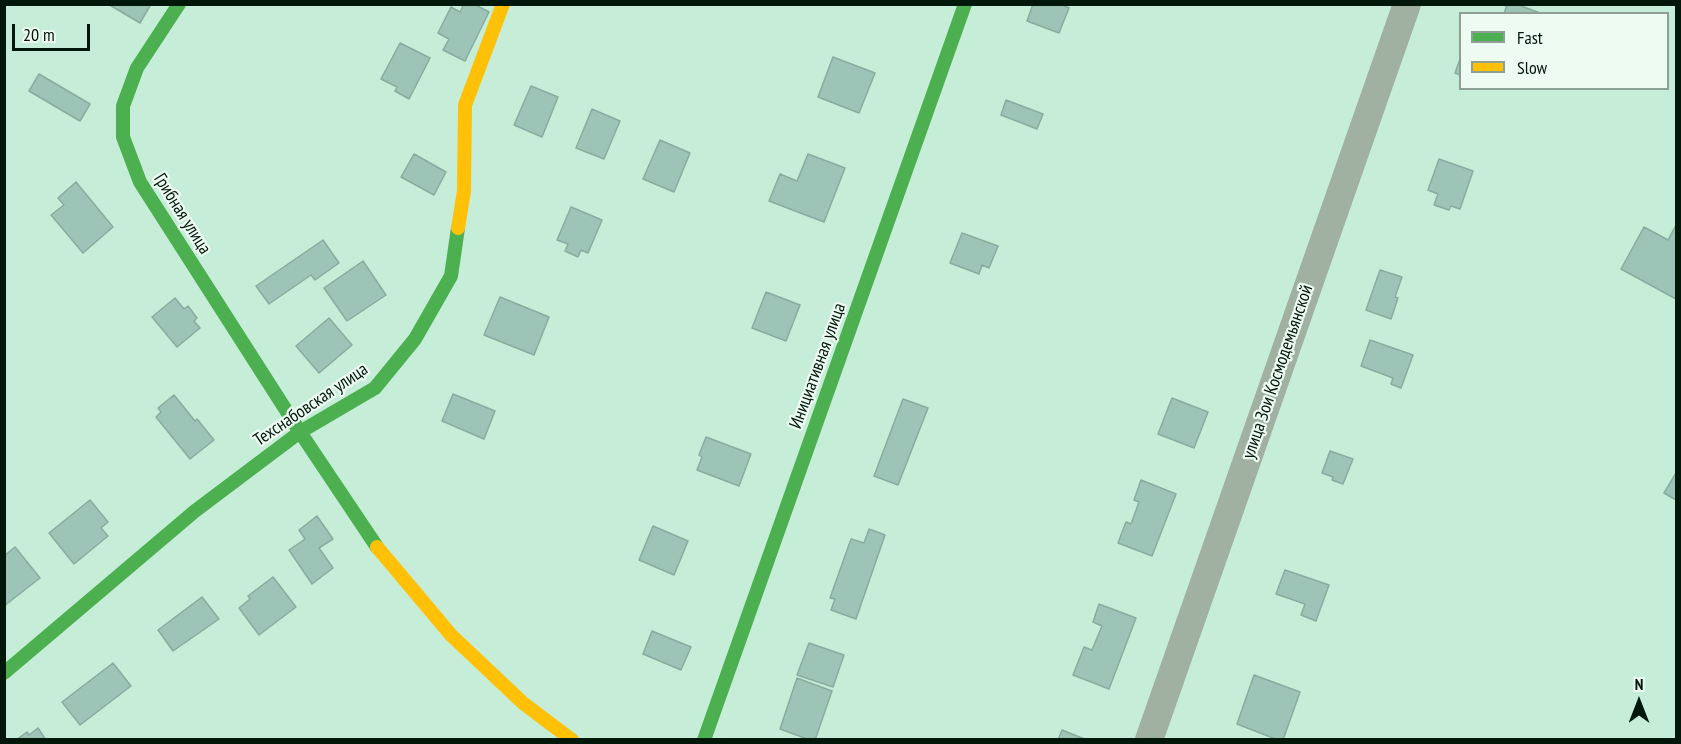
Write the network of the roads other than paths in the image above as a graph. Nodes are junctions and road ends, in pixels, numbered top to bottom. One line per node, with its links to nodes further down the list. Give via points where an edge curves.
1 (179, 4): 5 (street, Грибная улица, via 136,68 123,105 123,137 140,182)
2 (502, 4): 5 (street, Техснабовская улица, via 465,105 464,191 450,276 415,339 375,388)
3 (965, 4): 8 (street, Инициативная улица)
4 (1407, 4): 9 (street, улица Зои Космодемьянской)
5 (300, 432): 6 (street, Техснабовская улица, via 195,511); 7 (street, Грибная улица, via 376,545 451,635 523,703)
6 (4, 673)
7 (572, 740)
8 (704, 740)
9 (1149, 740)

